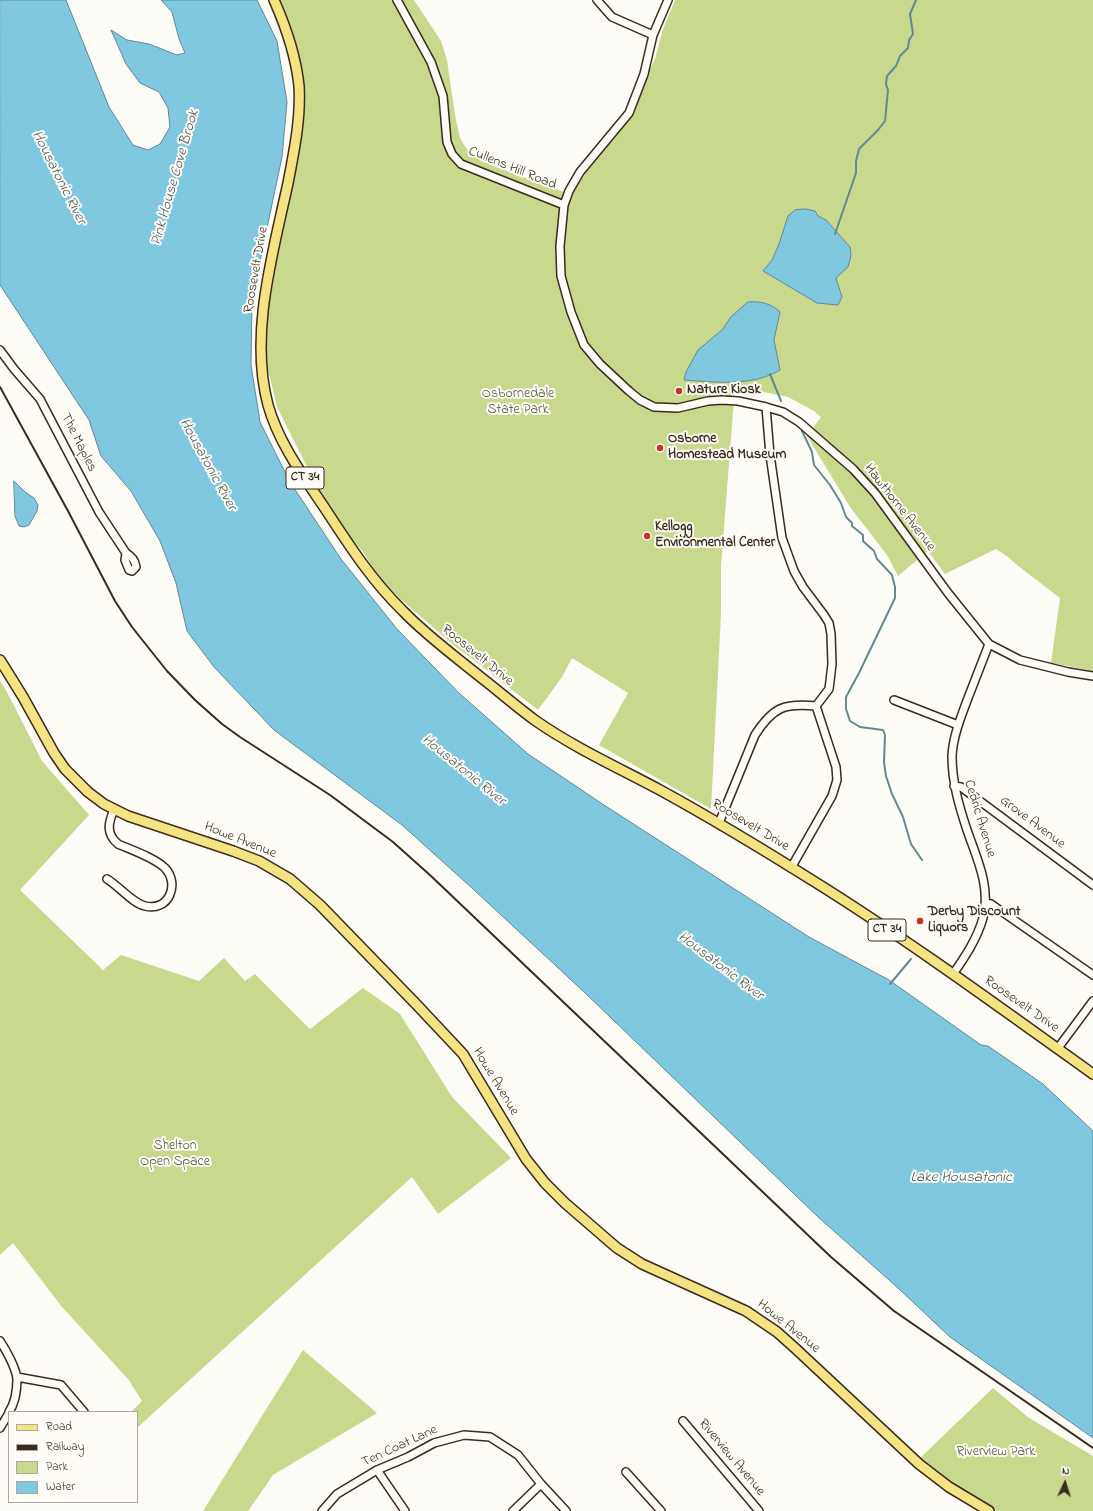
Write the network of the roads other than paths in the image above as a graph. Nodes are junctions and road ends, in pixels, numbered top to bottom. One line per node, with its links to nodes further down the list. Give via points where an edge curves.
1 (274, 0): 18 (main road, Roosevelt Drive / CT 34, via 283,20 299,87 298,124 266,286 261,325 268,404 290,454 374,580 403,612 445,649 548,729)
2 (397, 0): 6 (street, Cullens Hill Road, via 431,62 443,96 447,142 452,154 461,164)
3 (597, 0): 5 (street, via 612,17)
4 (668, 0): 5 (street, Hawthorne Avenue)
5 (653, 35): 6 (street, Hawthorne Avenue, via 644,74 629,113 580,172 568,191)
6 (564, 204): 8 (street, Hawthorne Avenue, via 560,246 561,276 584,345 600,364 629,392 654,407 678,408 722,400)
7 (0, 350): 9 (street, The Maples, via 40,399 99,512)
8 (766, 407): 10 (street, Hawthorne Avenue, via 783,412 799,422 853,469 875,493); 14 (street, via 782,538 794,571 824,614 831,634 830,681 828,689)
9 (126, 553)
10 (989, 644): 12 (street, Hawthorne Avenue, via 1020,660); 15 (street, Cedric Avenue)
11 (0, 660): 17 (main road, Howe Avenue, via 24,696 65,769 88,792)
12 (1093, 676)
13 (894, 700): 15 (street)
14 (816, 706): 18 (street, via 783,707 761,726); 19 (street, via 836,767 837,780 832,796)
15 (958, 725): 16 (street, Cedric Avenue, via 952,756)
16 (954, 786): 21 (street, Grove Avenue, via 961,787); 22 (street, Cedric Avenue, via 982,872)
17 (114, 810): 20 (street, via 108,826 109,833 118,844 166,869 170,876 170,894 167,901 162,904 146,906 138,904); 44 (main road, Howe Avenue, via 152,825 233,850 290,879 320,905 463,1054 526,1159 565,1203 617,1248 642,1264 740,1308 760,1320 796,1349 924,1468 949,1487)
18 (719, 823): 19 (main road, Roosevelt Drive / CT 34)
19 (791, 868): 23 (main road, Roosevelt Drive / CT 34)
20 (107, 879)
21 (1093, 885)
22 (985, 903): 23 (street, Cedric Avenue, via 980,928); 24 (street, via 991,904 1022,924)
23 (953, 974): 26 (main road, Roosevelt Drive / CT 34)
24 (1093, 975)
25 (1093, 1001): 26 (street)
26 (1058, 1048): 27 (main road, Roosevelt Drive / CT 34)
27 (1093, 1074)
28 (0, 1341): 29 (street)
29 (17, 1378): 30 (street, via 14,1404); 31 (street, via 61,1385)
30 (10, 1411)
31 (83, 1411)
32 (8, 1414): 34 (street)
33 (683, 1421): 43 (street, Riverview Avenue)
34 (0, 1428)
35 (377, 1470): 37 (street, Ten Coat Lane, via 434,1443 464,1435 490,1437 518,1455); 38 (street, Ten Coat Lane, via 337,1494); 39 (street)
36 (626, 1472): 42 (street)
37 (541, 1484): 40 (street); 41 (street, Ten Coat Lane)
38 (322, 1511)
39 (405, 1511)
40 (513, 1511)
41 (566, 1511)
42 (661, 1511)
43 (759, 1511)
44 (989, 1511)

